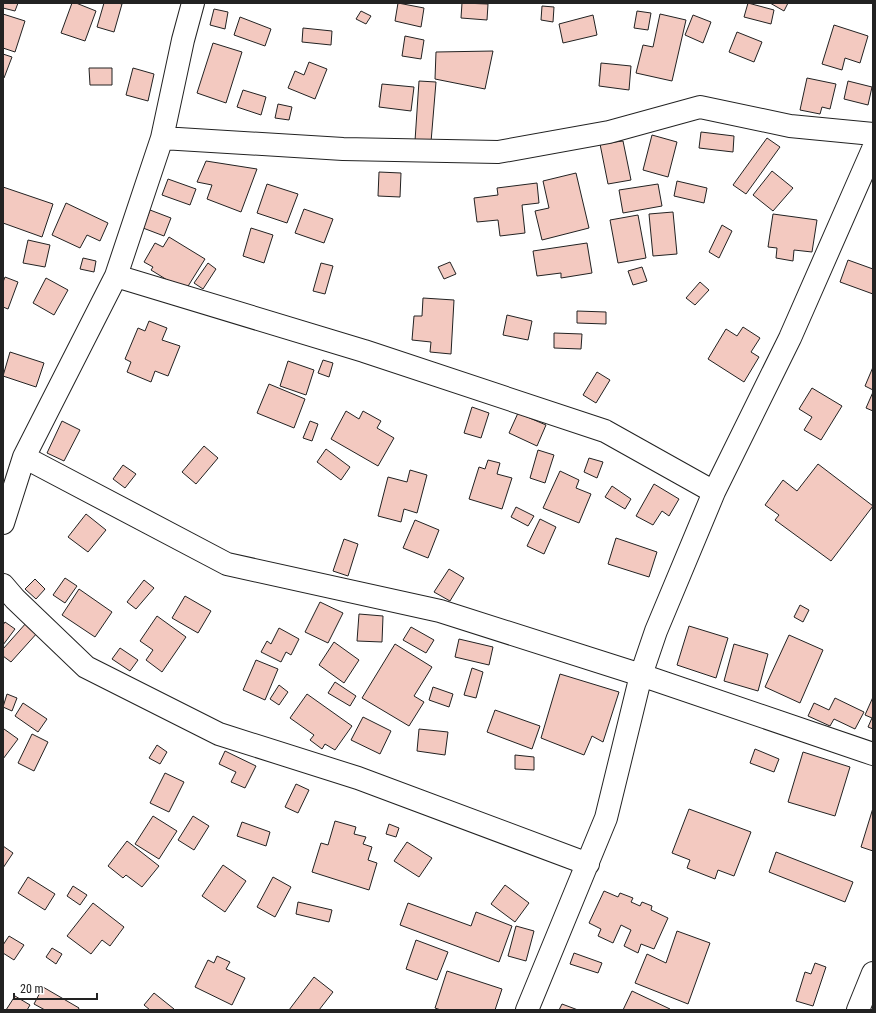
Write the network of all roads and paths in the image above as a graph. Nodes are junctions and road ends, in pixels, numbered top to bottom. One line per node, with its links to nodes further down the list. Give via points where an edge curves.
1 (193, 3): 3 (street)
2 (873, 134): 3 (street, via 790,126 700,107 609,132 498,152 343,149)
3 (162, 138): 5 (street)
4 (873, 149): 7 (street, via 790,338)
5 (116, 276): 6 (street); 7 (street, via 364,351 605,431)
6 (24, 457): 8 (street); 10 (street, via 227,564 440,610)
7 (714, 492): 10 (street, via 656,631)
8 (3, 523)
9 (3, 585): 12 (street, via 86,667 219,734 358,778)
10 (641, 675): 11 (street); 12 (street, via 606,818)
11 (873, 754)
12 (588, 864): 14 (street)
13 (872, 981): 15 (street)
14 (527, 1010)
15 (858, 1010)

